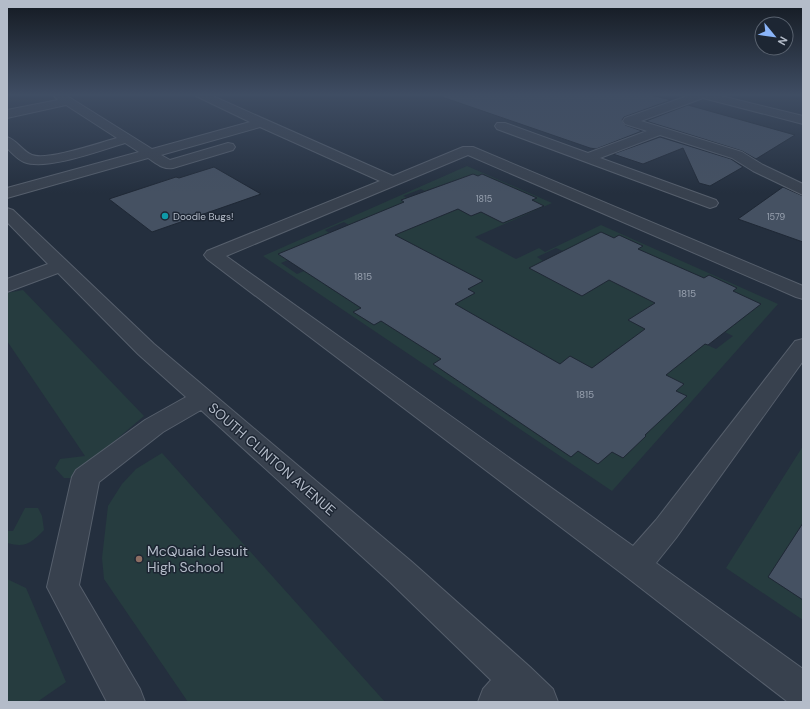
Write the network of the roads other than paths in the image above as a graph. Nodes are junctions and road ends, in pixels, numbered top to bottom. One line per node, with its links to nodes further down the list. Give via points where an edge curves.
1 (109, 127): 9 (street)
2 (246, 127): 12 (street)
3 (270, 127): 7 (street)
4 (504, 127): 13 (street)
5 (651, 127): 6 (street)
6 (661, 130): 13 (street); 15 (street, via 737,155)
7 (281, 132): 8 (street); 14 (street)
8 (258, 138)
9 (127, 139): 10 (street, via 63,156 37,160 29,159); 12 (street)
10 (7, 141)
11 (244, 143): 12 (street, via 168,165)
12 (150, 154): 16 (street)
13 (588, 158): 17 (street)
14 (392, 181): 21 (street, via 468,150); 25 (street, via 213,255)
15 (803, 190)
16 (7, 193)
17 (710, 203)
18 (7, 213): 19 (street, SOUTH CLINTON AVENUE)
19 (61, 265): 20 (street); 24 (street, SOUTH CLINTON AVENUE, via 127,331)
20 (7, 286)
21 (803, 293)
22 (803, 346): 23 (street)
23 (795, 370): 25 (street)
24 (202, 399): 27 (street, SOUTH CLINTON AVENUE, via 401,572); 28 (street, via 154,426 86,477 63,587)
25 (635, 565): 26 (street)
26 (803, 691)
27 (518, 695)
28 (127, 702)

